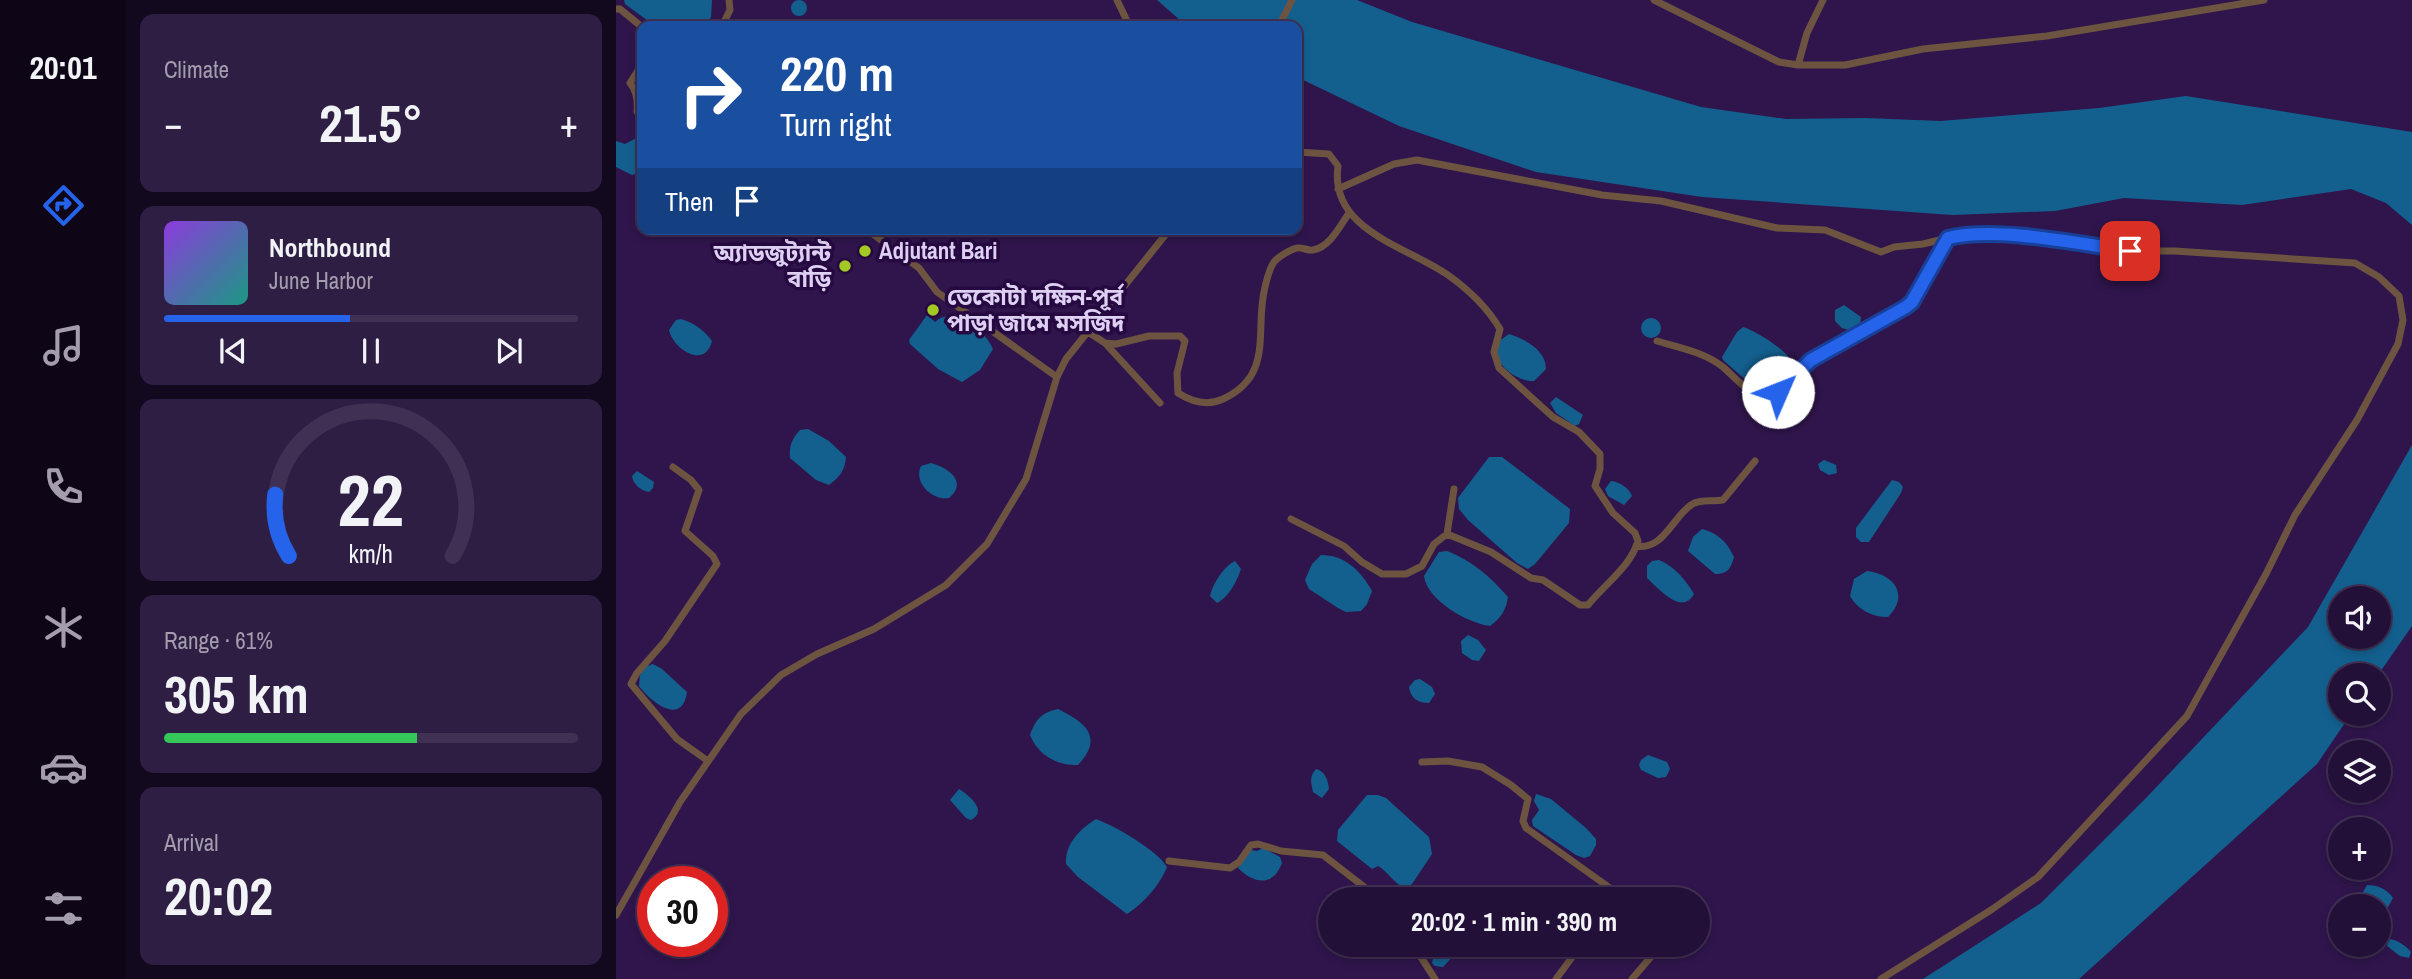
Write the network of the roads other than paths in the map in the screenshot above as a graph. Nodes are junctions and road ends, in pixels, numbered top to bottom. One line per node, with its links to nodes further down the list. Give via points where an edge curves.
1 (729, 0): 8 (street)
2 (1117, 0): 9 (street)
3 (1292, 0): 10 (street)
4 (1654, 0): 12 (street, via 1779,62)
5 (1823, 0): 12 (street)
6 (2264, 0): 12 (street, via 2048,36 1923,49 1845,65)
7 (616, 9): 11 (street)
8 (724, 21)
9 (1129, 21)
10 (1282, 21)
11 (637, 23)
12 (1798, 65)
13 (637, 71): 14 (street, via 629,83)
14 (637, 97)
15 (1302, 152): 16 (street, via 1328,154 1338,166)
16 (1338, 189): 17 (street); 20 (street, via 1394,164 1417,160 1602,195 1661,201 1777,228 1825,230 1881,252)
17 (1349, 213): 23 (street, via 1331,239 1314,250 1296,248 1275,260 1262,298 1260,360 1247,383 1233,395 1215,403 1197,402 1178,393 1177,373 1185,341 1180,336); 31 (street, via 1446,274 1492,316 1500,329 1494,352 1499,368 1600,454 1595,486 1613,513 1636,533)
18 (874, 235): 24 (street, via 919,268 937,292)
19 (1165, 235): 21 (street)
20 (1948, 238): 22 (street, via 1912,302 1811,360 1773,396 1752,393 1702,355); 44 (street, via 2021,236 2130,251 2355,263 2399,296 2403,320 2398,344 2357,420 2295,515 2187,716 2038,877)
21 (1088, 332): 23 (street); 24 (street)
22 (1657, 341)
23 (1105, 343): 25 (street)
24 (1057, 377): 32 (street, via 1026,479 988,544 946,586 874,629 781,675 741,714)
25 (1160, 403)
26 (1755, 461): 31 (street, via 1723,500 1691,505 1659,540 1645,548)
27 (673, 467): 32 (street, via 699,489 685,531 717,564 632,684 677,739)
28 (1454, 489): 30 (street)
29 (1291, 519): 30 (street, via 1344,546 1382,574 1405,574 1422,566 1434,544)
30 (1447, 534): 31 (street, via 1492,552 1580,605 1588,605)
31 (1636, 547)
32 (708, 761): 37 (street)
33 (1422, 762): 36 (street, via 1482,767 1511,785 1528,799 1526,828)
34 (1169, 861): 35 (street, via 1230,868 1251,845 1312,853 1323,855)
35 (1364, 887)
36 (1612, 887)
37 (616, 915)
38 (1421, 957): 41 (street)
39 (1572, 957): 42 (street)
40 (1651, 957): 43 (street)
41 (1435, 979)
42 (1556, 979)
43 (1632, 979)
44 (1881, 979)

